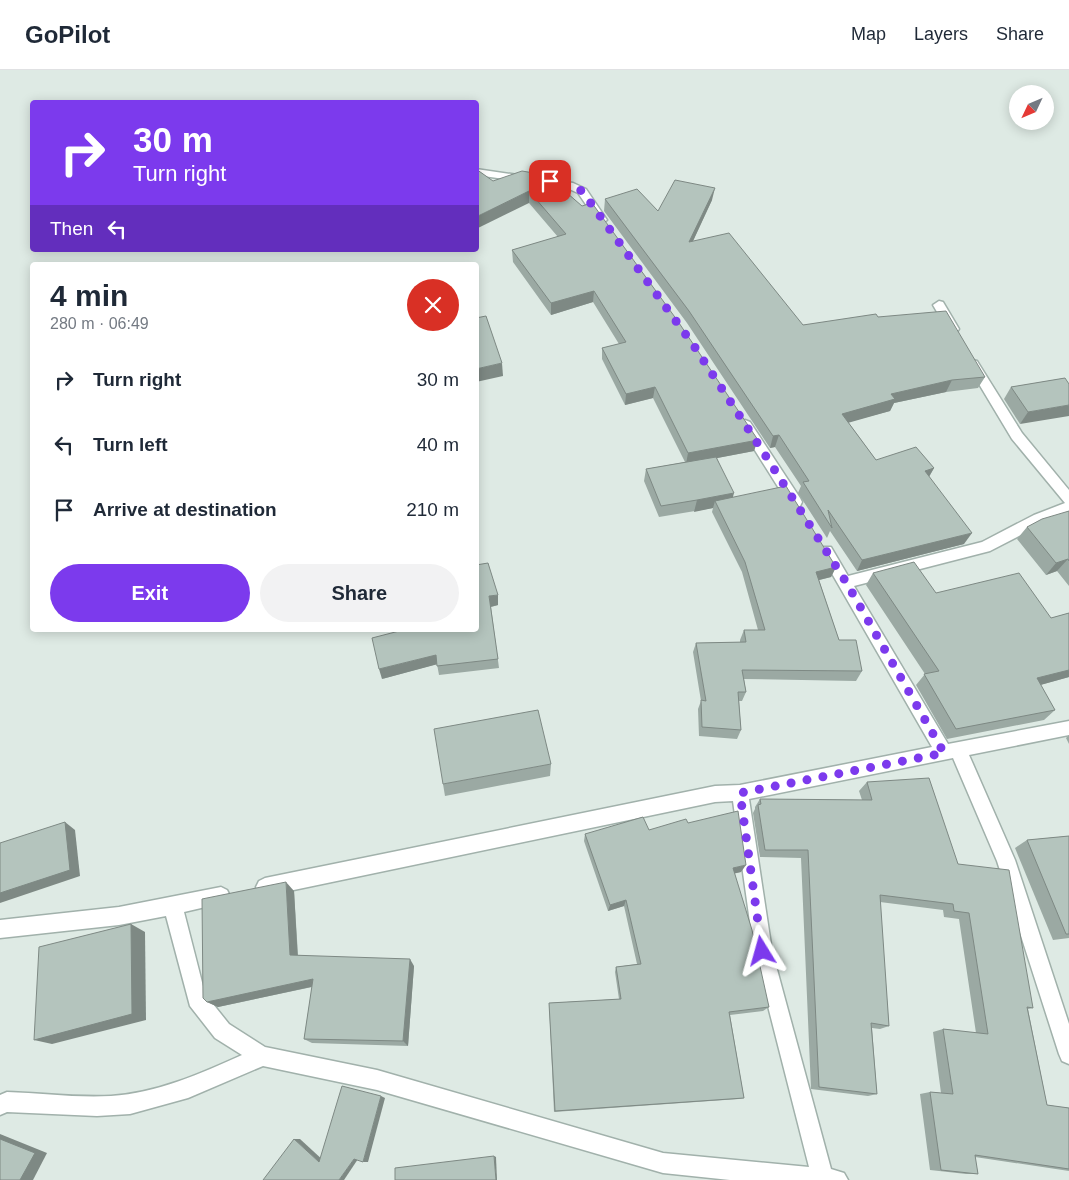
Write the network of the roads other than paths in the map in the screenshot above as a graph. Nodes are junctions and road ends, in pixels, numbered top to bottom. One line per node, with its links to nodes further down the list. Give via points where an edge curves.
1 (479, 172): 2 (street, via 569,185 582,191)
2 (608, 228)
3 (939, 305): 4 (street)
4 (958, 338)
5 (968, 354): 7 (street, via 1016,436)
6 (740, 416): 9 (street)
7 (1069, 499)
8 (1069, 507): 11 (street, via 985,547)
9 (803, 514)
10 (818, 539): 11 (street)
11 (846, 582): 13 (street)
12 (1069, 728): 13 (street)
13 (951, 751): 14 (street); 17 (street, via 1006,860)
14 (740, 793): 15 (street, via 696,798); 20 (street, via 762,951)
15 (173, 906): 16 (street, via 119,916); 18 (street, via 197,999 222,1031)
16 (0, 928)
17 (1069, 1054)
18 (262, 1056): 19 (street, via 205,1082 143,1102 110,1106 7,1102); 20 (street, via 377,1080 663,1164)
19 (0, 1105)
20 (830, 1179)

